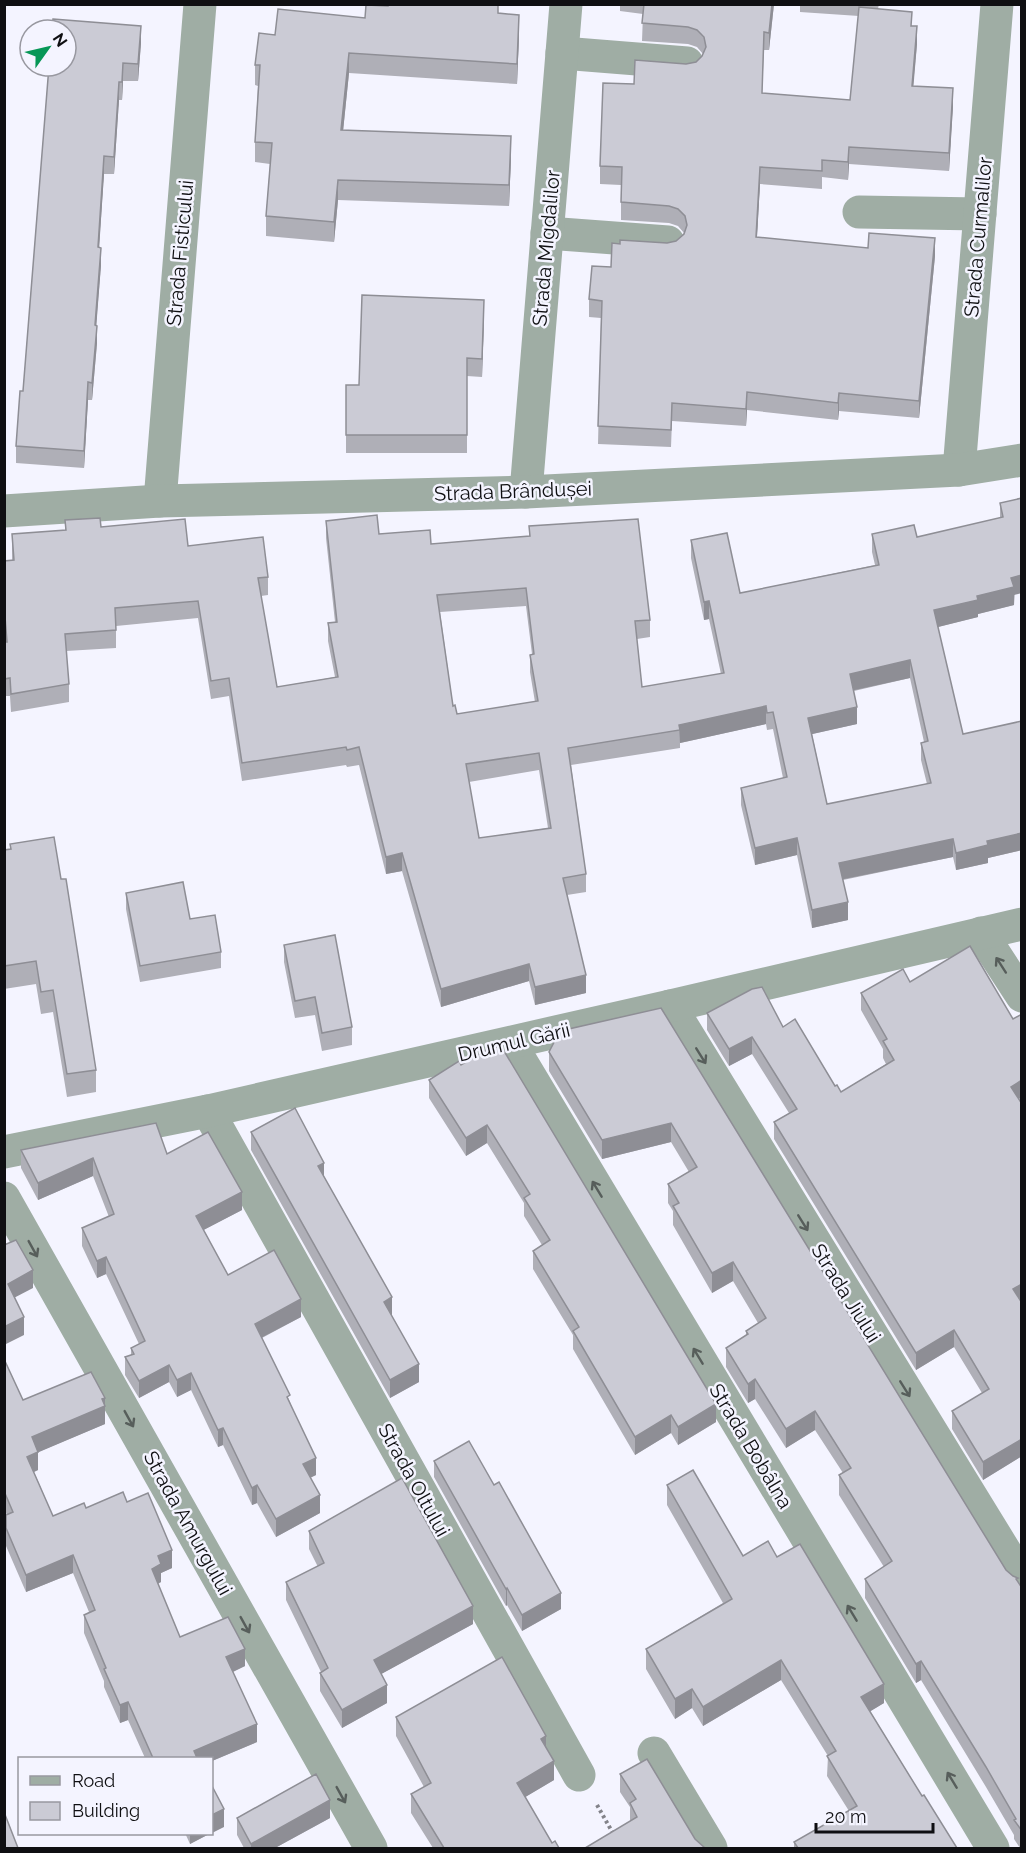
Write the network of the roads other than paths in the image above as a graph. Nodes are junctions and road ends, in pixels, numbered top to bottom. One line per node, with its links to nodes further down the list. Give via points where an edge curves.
1 (200, 4): 13 (street, Strada Fisticului)
2 (566, 4): 4 (street, Strada Migdalilor)
3 (997, 4): 7 (street, Strada Curmalilor)
4 (562, 53): 5 (street); 8 (street, Strada Migdalilor)
5 (687, 63)
6 (859, 212): 7 (street)
7 (980, 214): 11 (street, Strada Curmalilor)
8 (547, 233): 9 (street); 12 (street, Strada Migdalilor)
9 (668, 242)
10 (1022, 460): 11 (street, Strada Brândușei)
11 (959, 470): 12 (street, Strada Brândușei)
12 (526, 492): 13 (street, Strada Brândușei)
13 (160, 501): 14 (street, Strada Brândușei)
14 (4, 511)
15 (1022, 924): 16 (street, Drumul Gării)
16 (981, 933): 17 (street, one-way to 16); 18 (street, Drumul Gării)
17 (1022, 996)
18 (670, 1006): 19 (street, Drumul Gării); 23 (street, Strada Jiului, one-way to 23)
19 (510, 1043): 20 (street, Drumul Gării); 28 (street, Strada Bobâlna, one-way to 19)
20 (208, 1111): 21 (street, Drumul Gării); 25 (street, Strada Oltului)
21 (4, 1152)
22 (4, 1198): 26 (street, Strada Amurgului, one-way to 26)
23 (1022, 1579)
24 (654, 1753): 27 (street)
25 (579, 1775)
26 (371, 1848)
27 (711, 1848)
28 (993, 1848)

